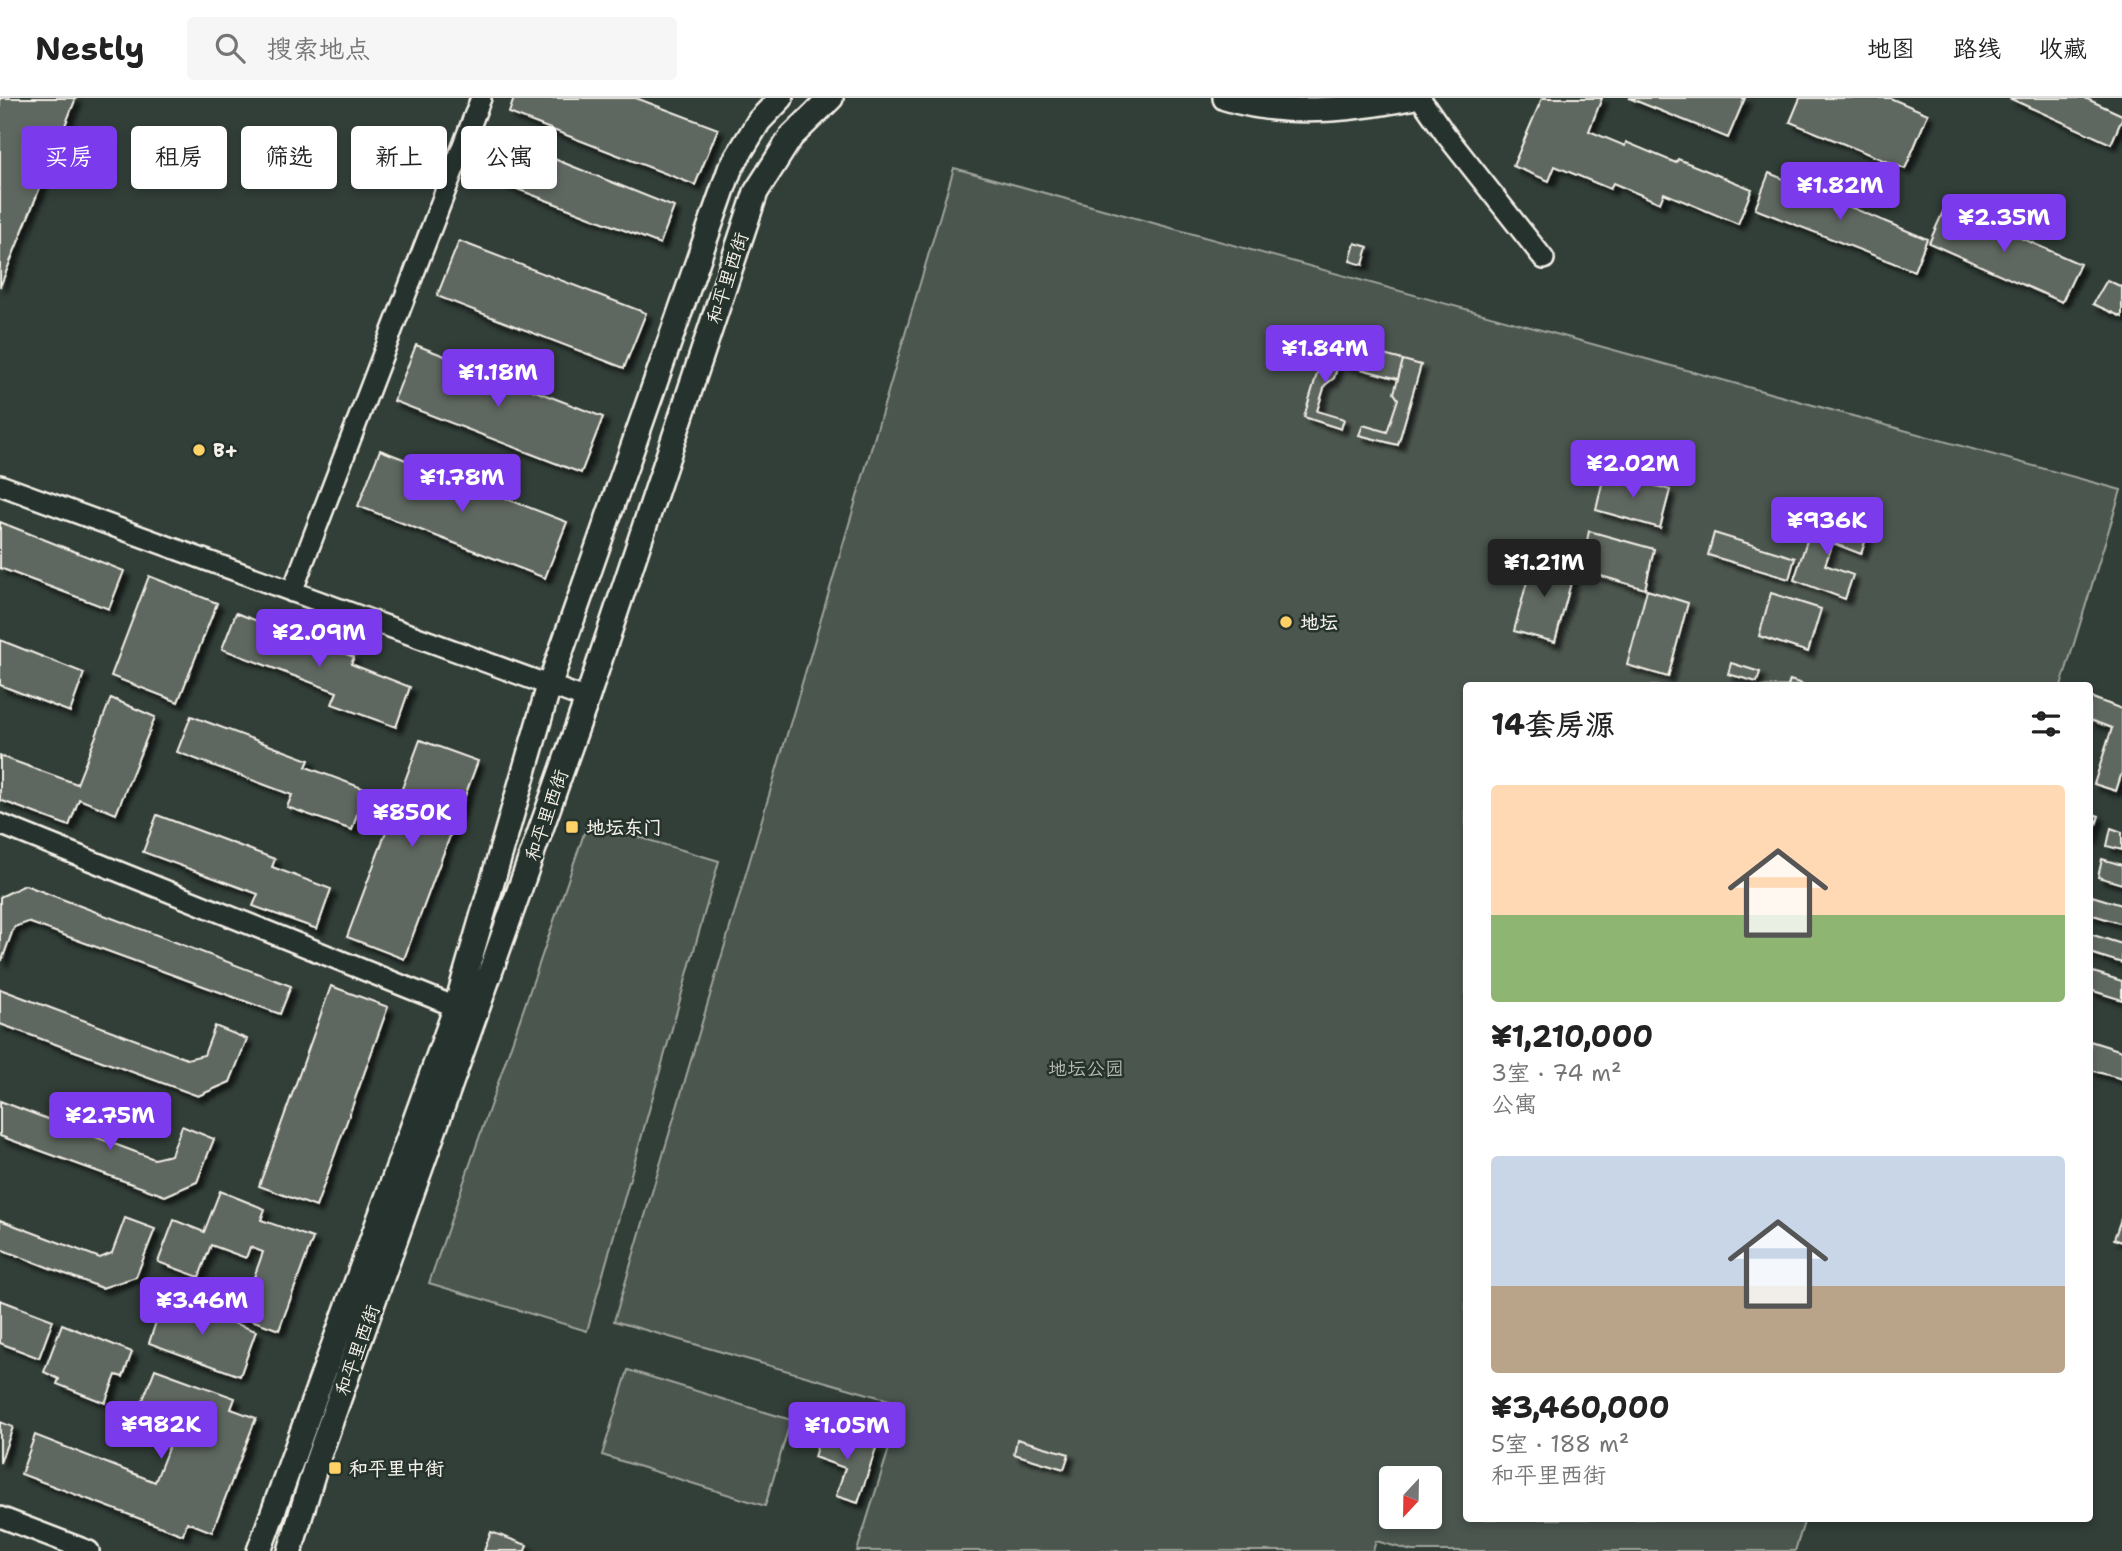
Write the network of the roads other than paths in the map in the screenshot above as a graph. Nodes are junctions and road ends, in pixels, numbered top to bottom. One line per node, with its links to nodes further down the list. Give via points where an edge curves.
1 (481, 98): 9 (street)
2 (781, 98): 10 (main road, 和平里西街, via 759,121 730,169)
3 (831, 98): 11 (main road, 和平里西街, via 790,137 756,192)
4 (1225, 98): 5 (main road, via 1306,110)
5 (1410, 98)
6 (1420, 98): 7 (street)
7 (1544, 259)
8 (0, 485): 9 (street)
9 (292, 592): 10 (street)
10 (550, 685): 11 (street); 13 (main road, 和平里西街)
11 (587, 699): 17 (main road, 和平里西街, via 317,1461)
12 (0, 824): 13 (street)
13 (456, 1007): 16 (main road, 和平里西街)
14 (0, 1517): 15 (street)
15 (89, 1551)
16 (259, 1551)
17 (290, 1551)

